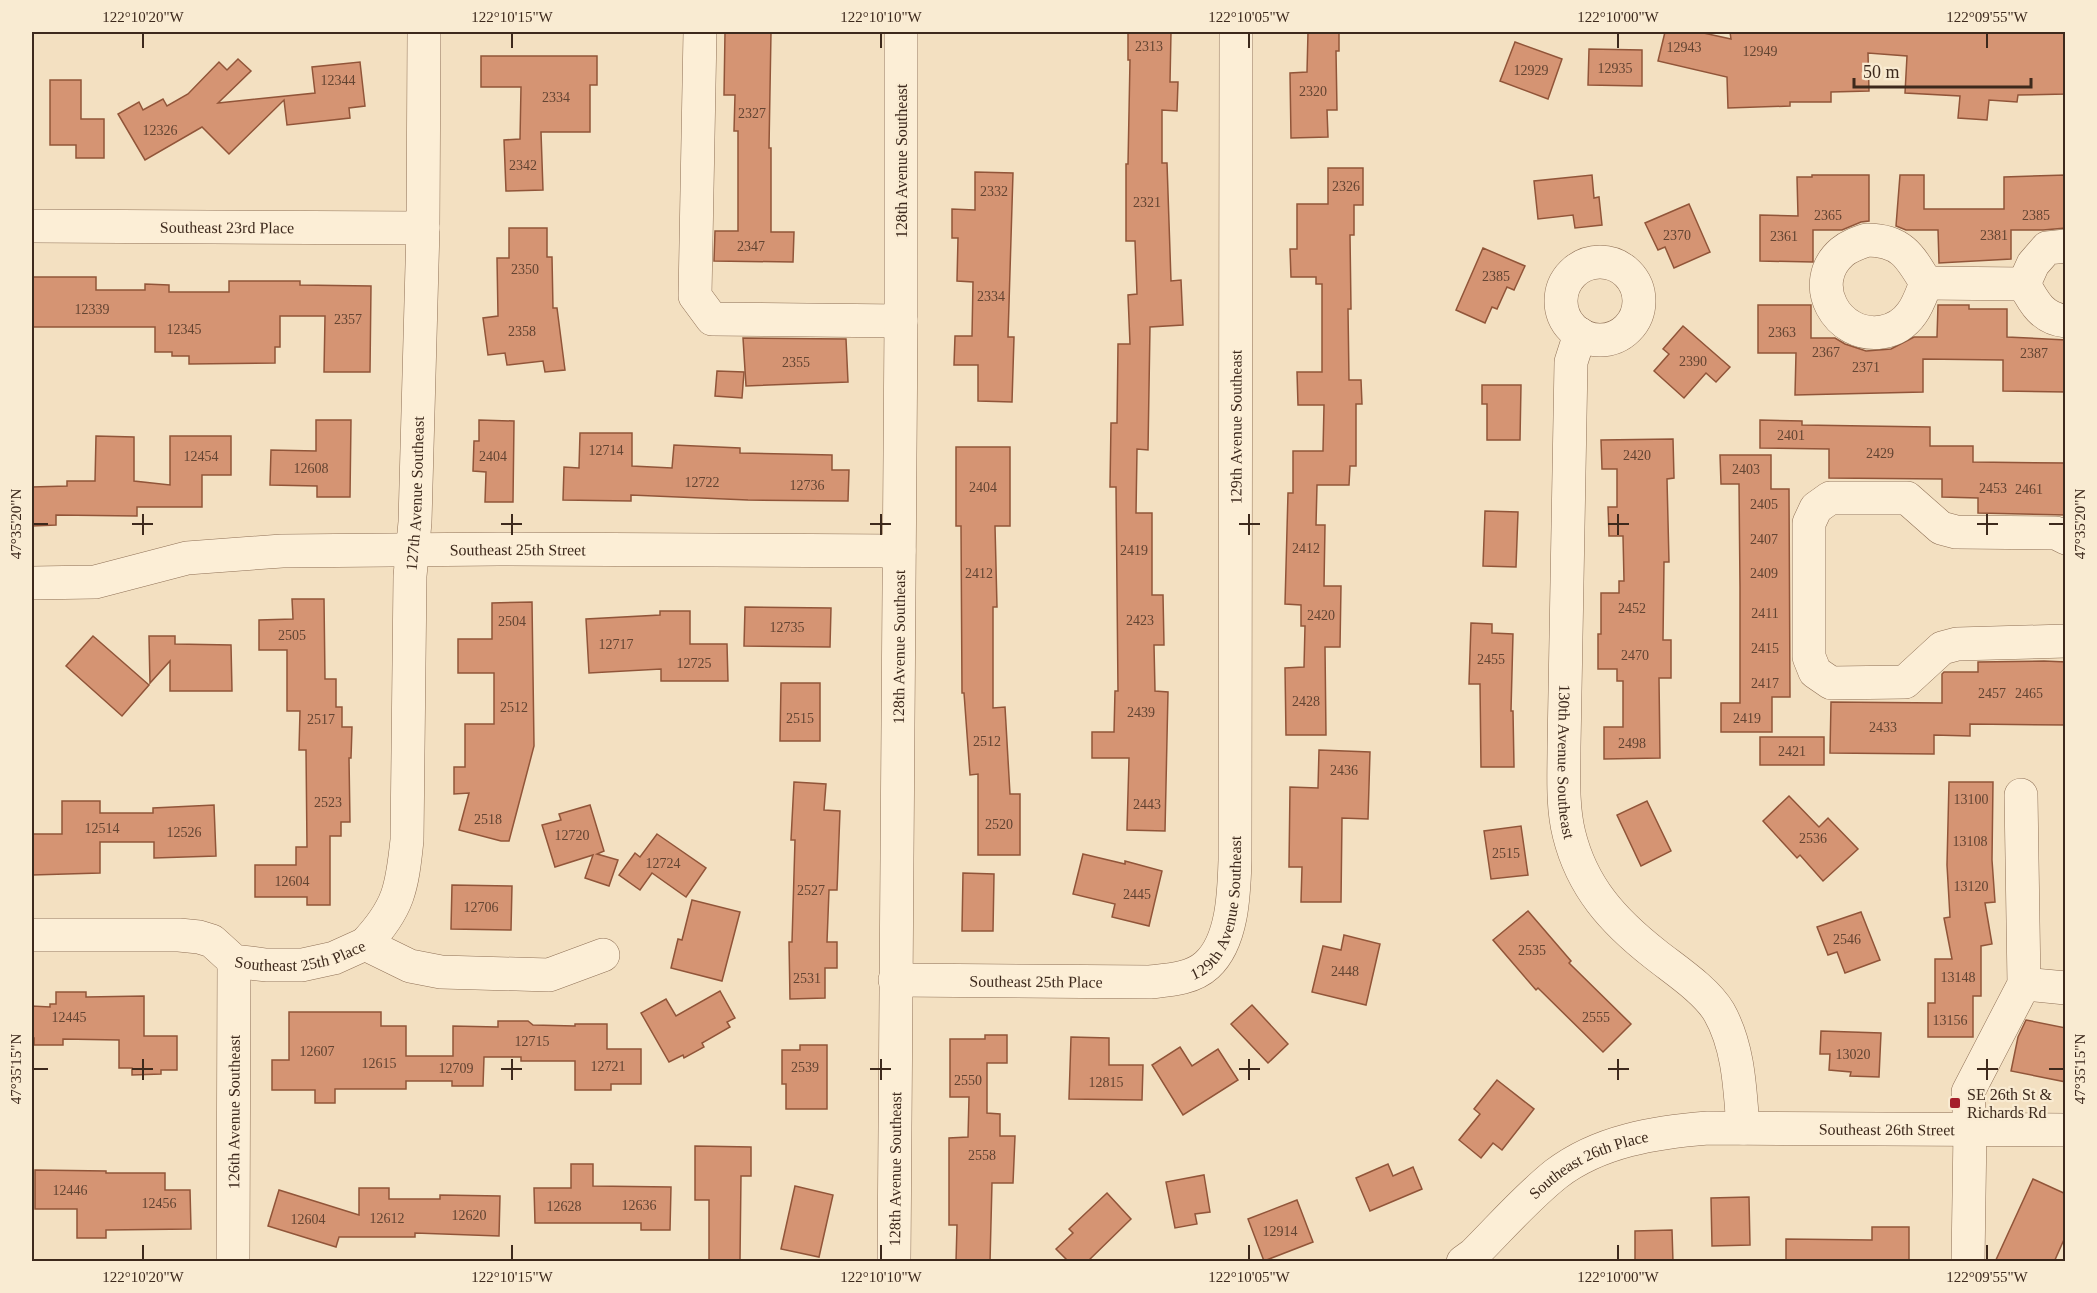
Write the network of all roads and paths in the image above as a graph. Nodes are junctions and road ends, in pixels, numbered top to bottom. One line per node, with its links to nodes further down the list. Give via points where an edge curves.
1 (424, 32): 6 (street, 127th Avenue Southeast)
2 (700, 32): 10 (street, via 695,296 712,319)
3 (901, 32): 10 (street, 128th Avenue Southeast)
4 (1236, 32): 23 (street, 129th Avenue Southeast, via 1234,893 1224,937 1214,955 1207,965)
5 (32, 226): 6 (street, Southeast 23rd Place)
6 (423, 228): 14 (street, 127th Avenue Southeast, via 416,522)
7 (2066, 246): 9 (street, via 2047,248 2033,264)
8 (1926, 283): 9 (street)
9 (2024, 284): 11 (street, via 2035,305 2053,320)
10 (901, 321): 15 (street, 128th Avenue Southeast)
11 (2066, 321)
12 (1580, 334): 27 (street, 130th Avenue Southeast, via 1571,362 1564,747 1569,832 1580,866 1600,901 1625,930 1699,990 1719,1012 1734,1050)
13 (2066, 538): 17 (street, via 2056,533 1956,532 1941,528 1907,498 1830,498 1816,507 1809,523 1809,657 1815,672 1831,683 1905,682 1942,648 1958,644)
14 (412, 551): 15 (street, Southeast 25th Street); 16 (street, Southeast 25th Street, via 282,551 187,558 95,582); 20 (street, 127th Avenue Southeast, via 403,878 392,909)
15 (899, 551): 24 (street, 128th Avenue Southeast)
16 (32, 583)
17 (2066, 641)
18 (2021, 795): 25 (street)
19 (32, 935): 22 (street, Southeast 25th Place, via 199,937 212,941)
20 (365, 944): 21 (street, Southeast 25th Place, via 410,966 441,972 549,975); 22 (street, Southeast 25th Place, via 334,958 302,965)
21 (603, 955)
22 (234, 961): 31 (street, 126th Avenue Southeast)
23 (1177, 979): 24 (street, Southeast 25th Place)
24 (895, 980): 32 (street, 128th Avenue Southeast)
25 (2024, 984): 26 (street); 28 (street, via 1968,1092)
26 (2066, 988)
27 (1743, 1128): 28 (street, Southeast 26th Street); 30 (street, Southeast 26th Place, via 1656,1134 1589,1154 1558,1173 1532,1196)
28 (1971, 1130): 29 (street, Southeast 26th Street); 33 (street)
29 (2066, 1131)
30 (1472, 1259)
31 (233, 1262)
32 (894, 1262)
33 (1968, 1262)

